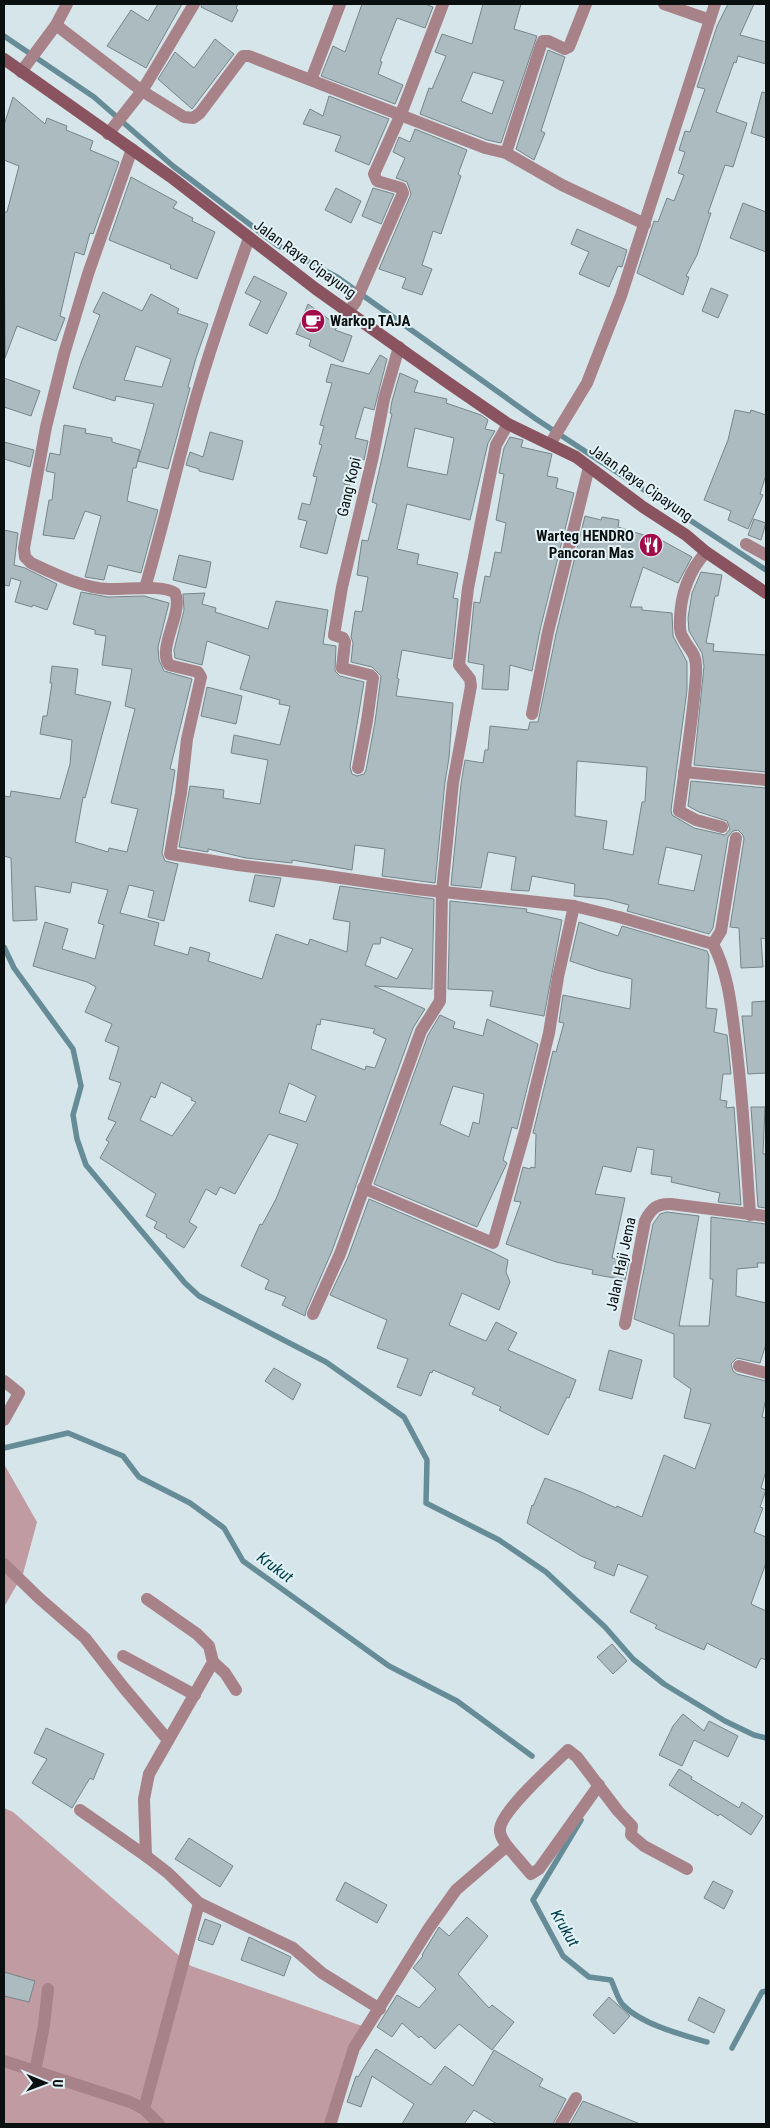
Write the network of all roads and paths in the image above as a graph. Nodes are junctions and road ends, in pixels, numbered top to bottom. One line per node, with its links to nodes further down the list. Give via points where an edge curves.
1 (67, 4): 9 (street)
2 (194, 4): 13 (street)
3 (340, 4): 12 (street)
4 (443, 4): 14 (street)
5 (586, 4): 17 (street, via 569,47 564,49 548,41 541,44)
6 (664, 4): 8 (street)
7 (715, 4): 8 (street)
8 (710, 20): 18 (street)
9 (56, 25): 11 (street); 13 (street)
10 (4, 59): 11 (main road, Jalan Raya Cipayung)
11 (22, 72): 15 (main road, Jalan Raya Cipayung)
12 (311, 80): 13 (street, via 243,56 193,118 184,117); 14 (street)
13 (138, 95): 15 (street)
14 (401, 114): 17 (street, via 485,148); 20 (street, via 374,174 377,181 401,188 403,193)
15 (109, 133): 16 (main road, Jalan Raya Cipayung)
16 (132, 149): 19 (main road, Jalan Raya Cipayung); 28 (street, via 64,354 46,427 24,548 25,557 31,563 83,584 109,589)
17 (506, 153): 18 (street, via 562,185)
18 (645, 224): 23 (street, via 587,382)
19 (249, 238): 20 (main road, Jalan Raya Cipayung); 28 (street, via 218,324)
20 (352, 307): 21 (main road, Jalan Raya Cipayung)
21 (399, 347): 22 (main road, Jalan Raya Cipayung); 31 (street, Gang Kopi, via 384,398 334,635 345,642 342,668 370,674 373,678)
22 (508, 424): 23 (main road, Jalan Raya Cipayung); 36 (street, via 496,445 468,588 459,665 470,679 471,686 453,783)
23 (552, 442): 24 (main road, Jalan Raya Cipayung)
24 (590, 467): 26 (main road, Jalan Raya Cipayung); 30 (street, via 548,632)
25 (746, 544): 27 (street)
26 (706, 552): 29 (main road, Jalan Raya Cipayung); 32 (street, via 695,563 685,585 680,613 681,636 696,659)
27 (766, 555)
28 (145, 588): 36 (street, via 175,593 177,604 166,660 169,665 198,672 201,677 187,739 170,854)
29 (766, 591)
30 (532, 714)
31 (358, 768)
32 (684, 772): 33 (street); 34 (street, via 679,811 696,820)
33 (766, 780)
34 (722, 826)
35 (736, 838): 38 (street, via 721,931)
36 (442, 892): 37 (street); 39 (street, via 440,1001 421,1031)
37 (574, 906): 38 (street); 39 (street, via 549,1033 493,1243)
38 (713, 944): 40 (street, via 726,977 736,1039)
39 (363, 1188): 42 (street, via 340,1254)
40 (750, 1215): 41 (street, Jalan Haji Jema); 43 (street, Jalan Haji Jema, via 671,1204 656,1206 649,1212)
41 (766, 1216)
42 (313, 1314)
43 (625, 1324)
44 (739, 1366): 45 (street)
45 (766, 1373)
46 (4, 1381): 47 (street, via 19,1393)
47 (4, 1420)
48 (4, 1564): 54 (street, via 85,1638)
49 (147, 1599): 51 (street, via 197,1634 209,1646)
50 (123, 1656): 53 (street)
51 (213, 1662): 52 (street); 53 (street)
52 (236, 1690)
53 (195, 1695): 54 (street)
54 (168, 1740): 58 (street, via 149,1774 144,1798)
55 (599, 1785): 57 (street, via 539,1869 531,1874); 57 (street, via 568,1750 524,1793 501,1823 500,1835); 59 (street, via 632,1826 631,1835 644,1846)
56 (80, 1810): 58 (street)
57 (507, 1846): 62 (street, via 456,1890)
58 (146, 1856): 60 (street)
59 (687, 1869)
60 (199, 1903): 62 (street, via 293,1948 322,1973); 66 (street)
61 (48, 1988): 64 (street)
62 (380, 2009): 68 (street, via 354,2048)
63 (4, 2061): 64 (street)
64 (35, 2072): 66 (street, via 109,2094)
65 (576, 2098): 69 (street)
66 (144, 2109): 67 (street)
67 (159, 2124)
68 (330, 2124)
69 (561, 2124)

